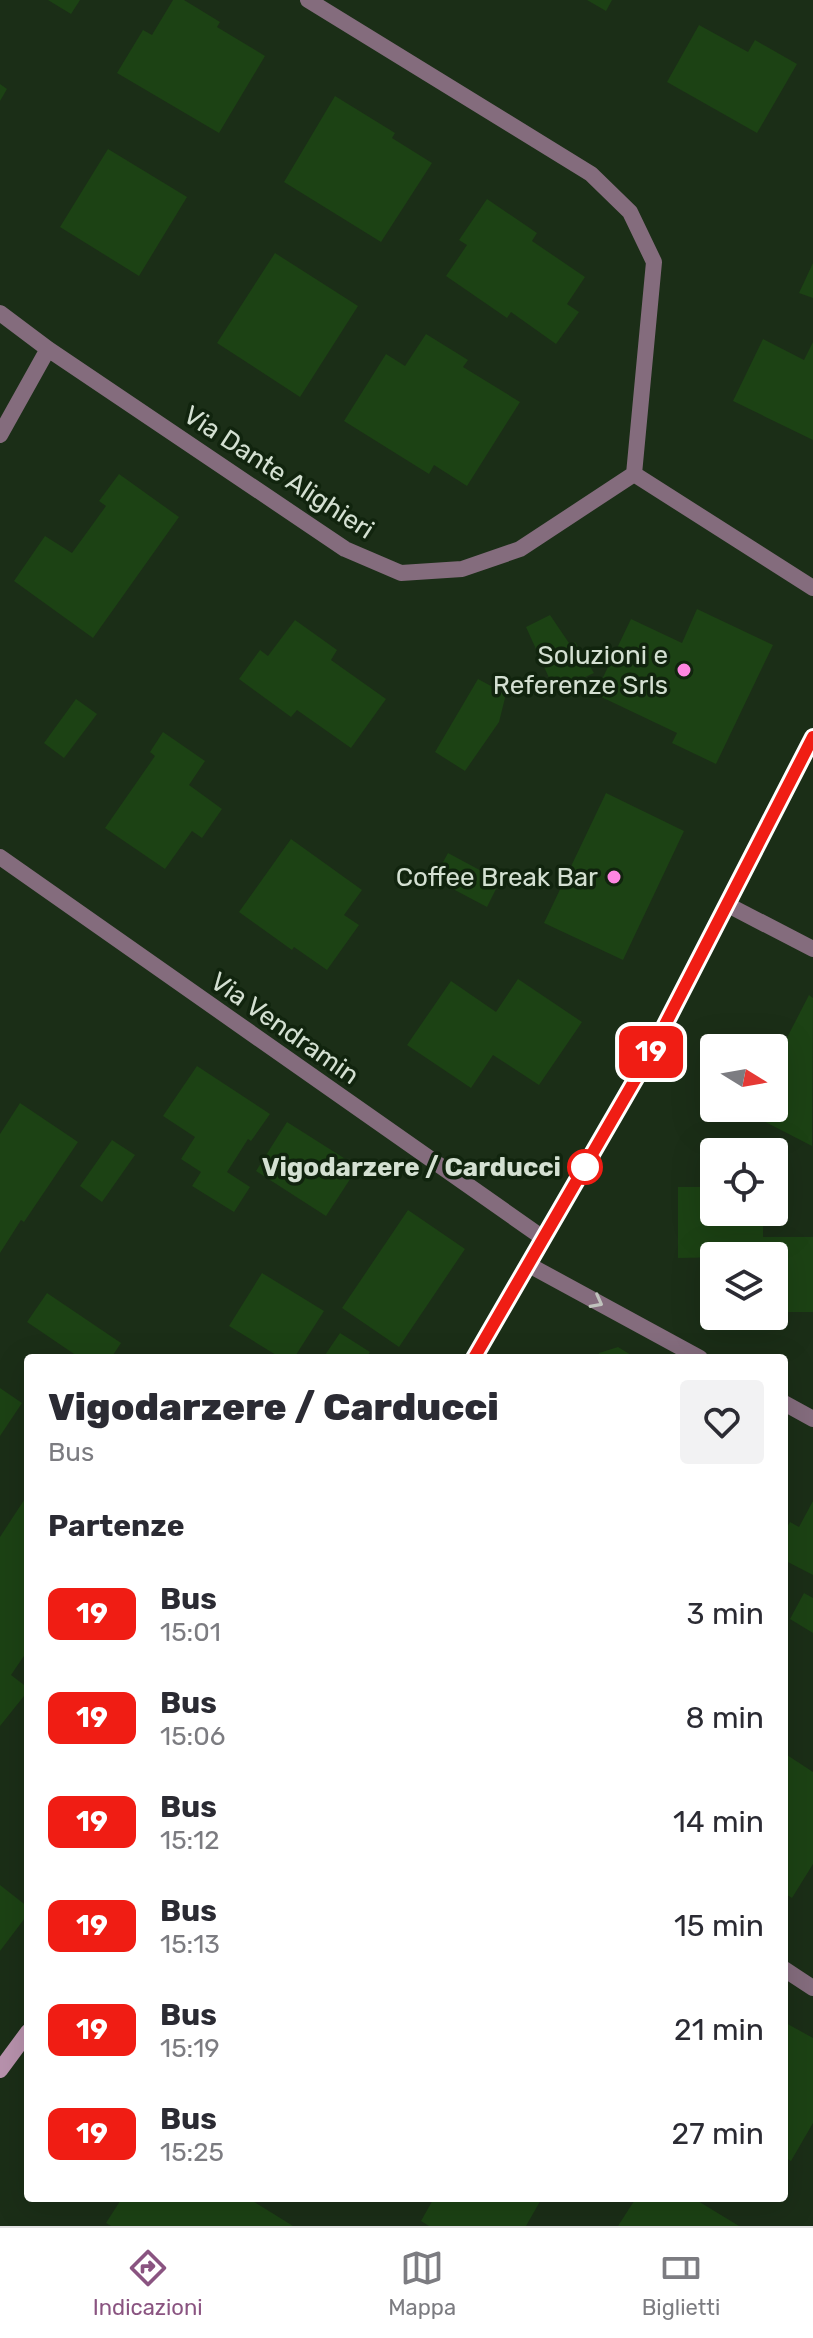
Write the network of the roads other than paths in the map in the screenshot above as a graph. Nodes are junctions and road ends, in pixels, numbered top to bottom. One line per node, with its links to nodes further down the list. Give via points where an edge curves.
1 (308, 0): 5 (street, via 591,174 630,212 654,262)
2 (0, 313): 3 (street, Via Dante Alighieri)
3 (48, 349): 4 (street); 5 (street, Via Dante Alighieri, via 345,549 401,573 462,569 520,549)
4 (0, 435)
5 (634, 474): 6 (street)
6 (813, 588)
7 (813, 737): 9 (main road)
8 (0, 857): 11 (street, Via Vendramin)
9 (728, 905): 10 (street); 11 (main road, via 650,1054)
10 (813, 949)
11 (543, 1238): 12 (main road)
12 (529, 1265): 13 (main road); 14 (street, one-way to 14)
13 (476, 1354)
14 (693, 1354)
15 (788, 1405): 16 (street)
16 (813, 1419)
17 (788, 1972): 18 (street)
18 (813, 1988)
19 (24, 2037): 20 (main road)
20 (0, 2070)

